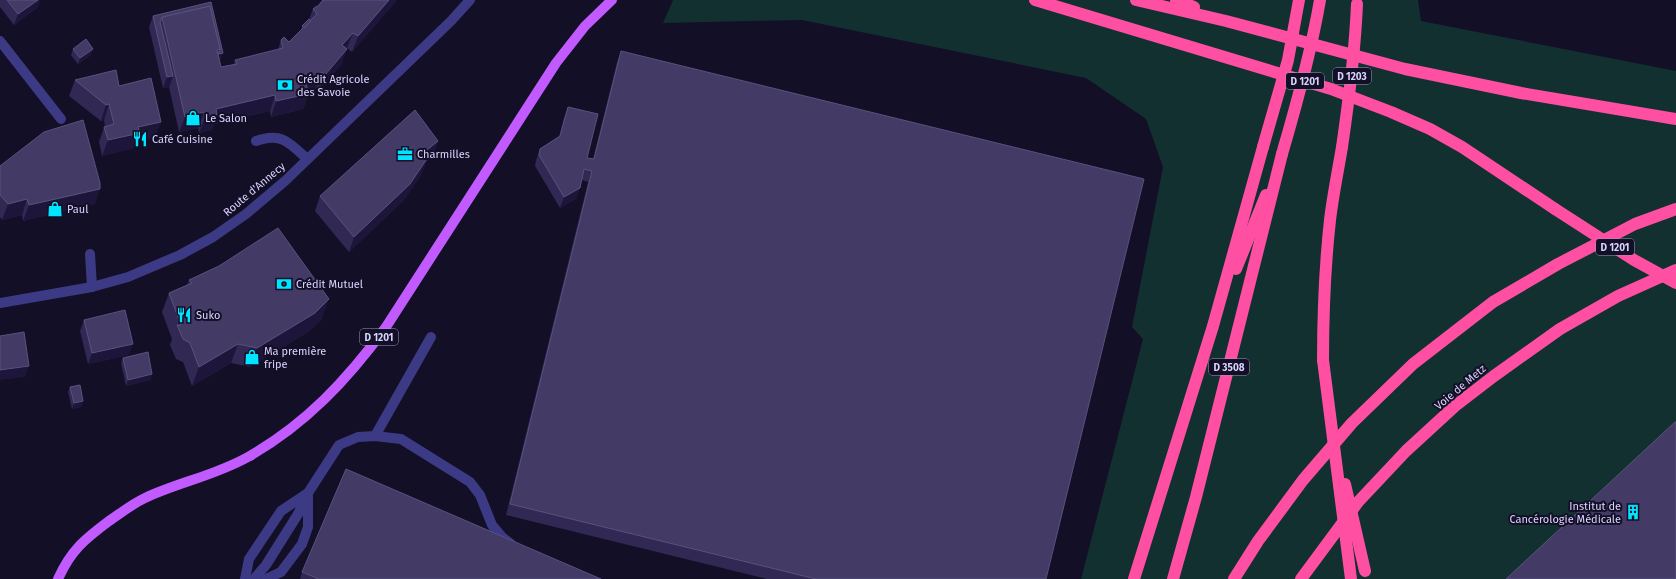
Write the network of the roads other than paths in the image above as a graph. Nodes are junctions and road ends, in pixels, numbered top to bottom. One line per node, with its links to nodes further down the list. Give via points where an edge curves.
1 (470, 0): 15 (street, Route d'Annecy)
2 (612, 0): 30 (main road, D 1201, via 585,26 556,63 386,327 341,384 292,428 248,457 221,471 145,498 119,514 78,546 65,563)
3 (1035, 0): 19 (highway, D 1201, bridge, via 1332,89 1430,129 1462,147 1634,260)
4 (1136, 0): 9 (highway)
5 (1176, 0): 9 (highway)
6 (1299, 0): 22 (highway, bridge, via 1288,60)
7 (1320, 0): 14 (highway, bridge, via 1304,80)
8 (1357, 2): 24 (highway, D 1203, bridge, via 1352,76 1330,218 1326,263 1323,360)
9 (1226, 21): 12 (highway, via 1405,69 1521,94)
10 (0, 41): 11 (street)
11 (61, 119)
12 (1676, 119)
13 (256, 141): 15 (street, via 267,137 280,138 294,146)
14 (1282, 154): 22 (highway); 35 (highway, D 3508)
15 (307, 159): 20 (street, Route d'Annecy, via 246,214 213,237 180,255 128,277)
16 (1676, 210): 36 (highway, via 1635,224 1558,264 1493,302 1413,364 1352,423 1303,480 1258,541)
17 (90, 254): 20 (street)
18 (1676, 270): 29 (highway, Voie de Metz, via 1618,296 1560,329 1455,406 1358,502)
19 (1676, 283)
20 (92, 287): 21 (street, Route d'Annecy)
21 (0, 303)
22 (1213, 326): 34 (highway)
23 (431, 337): 25 (street)
24 (1328, 407): 28 (highway, bridge); 37 (highway, bridge)
25 (375, 436): 26 (street, via 358,437 339,445); 27 (street, via 401,439 470,482 480,495 492,525 502,537)
26 (308, 493): 31 (street, via 281,510 249,559); 32 (street, via 266,565); 33 (street, via 308,528 302,544 281,572)
27 (516, 547)
28 (1365, 575)
29 (1302, 578)
30 (58, 579)
31 (245, 579)
32 (254, 579)
33 (266, 579)
34 (1134, 579)
35 (1174, 579)
36 (1234, 579)
37 (1351, 579)

